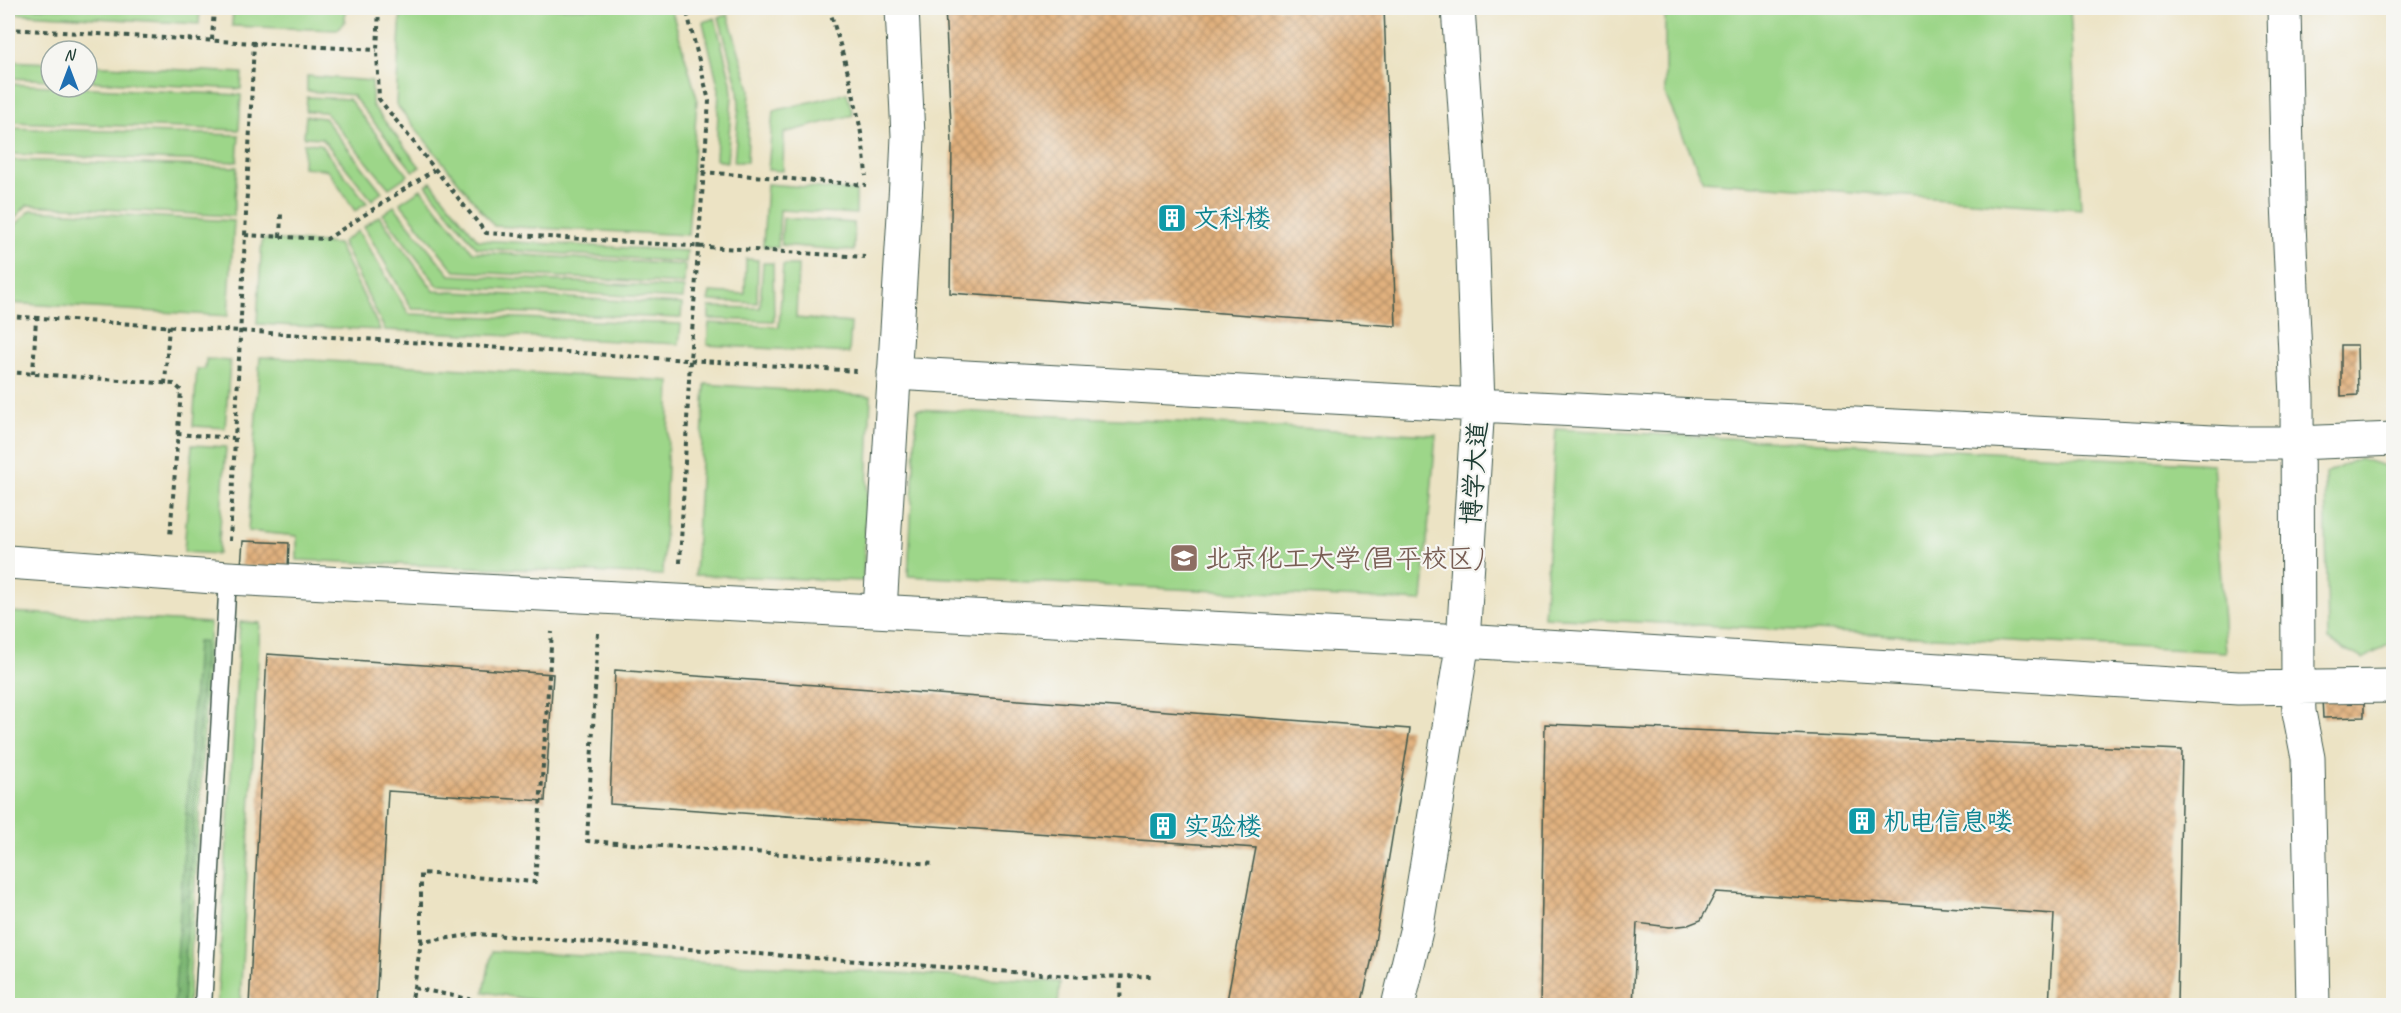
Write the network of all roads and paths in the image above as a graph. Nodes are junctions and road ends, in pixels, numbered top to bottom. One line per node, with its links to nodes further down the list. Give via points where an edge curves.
1 (214, 8): 9 (path)
2 (379, 8): 11 (path)
3 (686, 8): 13 (path, via 709,101)
4 (829, 8): 13 (path, via 853,87 866,185)
5 (902, 8): 20 (street, via 908,136)
6 (1458, 8): 30 (street, 博学大道, via 1471,195)
7 (2284, 8): 34 (street)
8 (8, 29): 9 (path)
9 (212, 40): 10 (path)
10 (254, 42): 11 (path); 15 (path)
11 (377, 50): 12 (path, via 379,99)
12 (434, 170): 16 (path, via 327,240); 17 (path, via 486,233)
13 (702, 172): 17 (path)
14 (281, 214): 16 (path)
15 (245, 236): 16 (path); 24 (path)
16 (280, 237)
17 (698, 245): 19 (path); 25 (path)
18 (861, 245): 19 (path)
19 (861, 257): 20 (path)
20 (902, 260): 27 (street)
21 (8, 316): 22 (path)
22 (36, 318): 23 (path); 28 (path)
23 (169, 326): 24 (path); 29 (path)
24 (240, 330): 25 (path); 32 (path)
25 (690, 360): 27 (path); 38 (path)
26 (8, 372): 28 (path)
27 (894, 373): 30 (street); 39 (street)
28 (33, 374): 29 (path)
29 (165, 384): 31 (path, via 174,384 180,390)
30 (1478, 405): 34 (street); 42 (street, 博学大道)
31 (177, 434): 32 (path); 36 (path)
32 (234, 438): 37 (path)
33 (2394, 439): 34 (street)
34 (2296, 443): 44 (street)
35 (8, 562): 36 (street)
36 (167, 573): 37 (street)
37 (228, 578): 38 (street); 50 (lane)
38 (678, 600): 39 (street)
39 (880, 610): 42 (street)
40 (553, 628): 46 (path, via 535,882 421,873)
41 (598, 632): 45 (path, via 587,841)
42 (1463, 641): 44 (street, via 2238,688); 54 (street, 博学大道, via 1416,931)
43 (2394, 686): 44 (street)
44 (2298, 688): 55 (street, via 2308,758)
45 (934, 864)
46 (421, 942): 48 (path, via 477,934); 49 (path)
47 (1153, 976): 48 (path)
48 (1121, 977): 53 (path)
49 (414, 988): 51 (path); 52 (path)
50 (202, 1005)
51 (411, 1005)
52 (504, 1005)
53 (1120, 1005)
54 (1398, 1005)
55 (2313, 1005)

